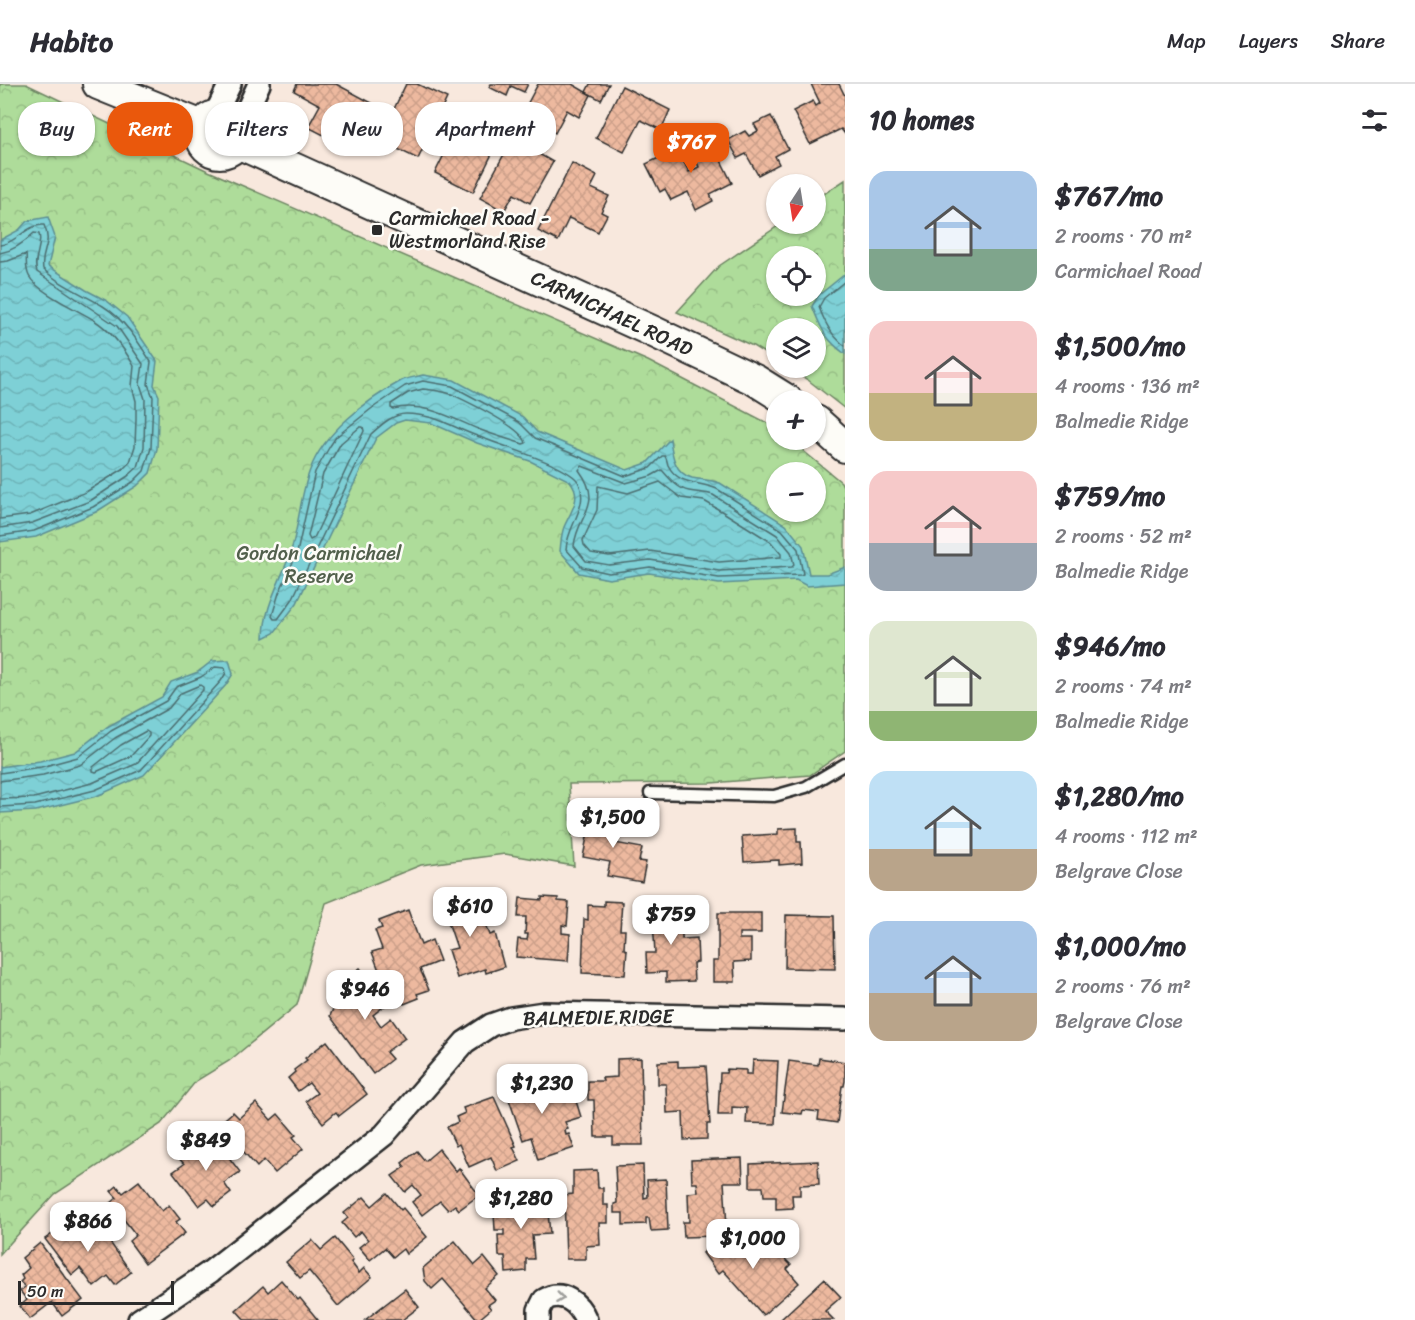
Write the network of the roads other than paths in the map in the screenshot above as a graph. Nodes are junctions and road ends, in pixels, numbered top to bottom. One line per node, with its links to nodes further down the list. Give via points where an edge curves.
1 (98, 84): 6 (street, CARMICHAEL ROAD)
2 (230, 84): 4 (street)
3 (259, 84): 5 (street)
4 (227, 102)
5 (244, 102)
6 (205, 122)
7 (282, 156): 8 (street, CARMICHAEL ROAD)
8 (771, 390)
9 (826, 430): 10 (street)
10 (845, 447)
11 (845, 764): 12 (lane, via 806,787 774,796)
12 (650, 793)
13 (845, 1019): 14 (street, BALMEDIE RIDGE, via 544,1013 490,1025 465,1042 384,1134 210,1272)
14 (138, 1320)
15 (539, 1320): 16 (street, one-way to 16, via 544,1300 557,1295 578,1305)
16 (586, 1320)

